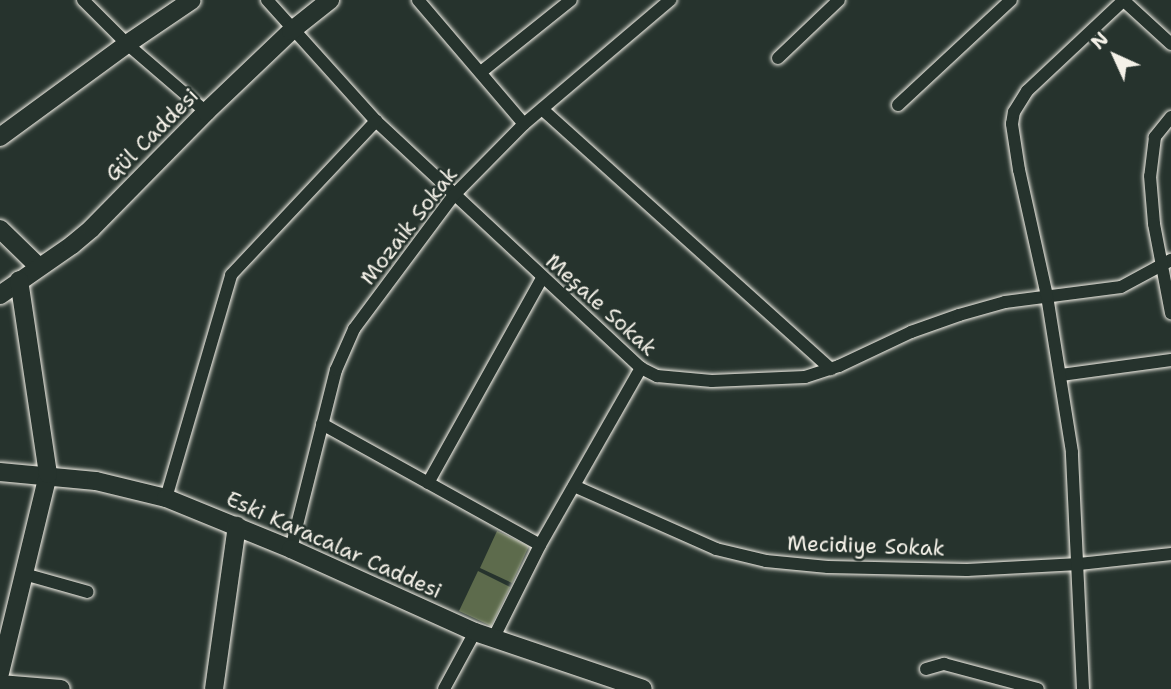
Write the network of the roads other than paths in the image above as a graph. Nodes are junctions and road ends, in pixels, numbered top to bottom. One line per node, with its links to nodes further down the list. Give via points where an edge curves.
1 (83, 0): 12 (street)
2 (192, 0): 12 (street)
3 (267, 0): 11 (street, Meşale Sokak)
4 (330, 0): 11 (street, Gül Caddesi)
5 (418, 0): 15 (street)
6 (571, 0): 15 (street)
7 (670, 0): 17 (street, Mozaik Sokak)
8 (839, 0): 14 (street)
9 (1011, 0): 16 (street)
10 (1123, 0): 13 (street); 30 (street, via 1027,91 1014,113 1019,170)
11 (291, 31): 18 (street, Gül Caddesi); 20 (street, Meşale Sokak)
12 (127, 44): 18 (street); 22 (street)
13 (1171, 44)
14 (778, 58)
15 (481, 72): 21 (street)
16 (898, 105)
17 (542, 109): 21 (street, Mozaik Sokak); 34 (street)
18 (206, 112): 26 (street, Gül Caddesi, via 92,228)
19 (1171, 117): 25 (street, via 1155,137 1150,161 1151,196)
20 (376, 121): 23 (street, Meşale Sokak); 41 (street, via 231,275)
21 (524, 124): 23 (street, Mozaik Sokak)
22 (0, 137)
23 (453, 195): 27 (street, Meşale Sokak); 36 (street, Mozaik Sokak, via 347,341)
24 (0, 229): 26 (street)
25 (1166, 263): 30 (street, Meşale Sokak, via 1121,288); 31 (street)
26 (38, 266): 28 (street, Gül Caddesi)
27 (542, 278): 33 (street, Meşale Sokak); 39 (street)
28 (19, 280): 29 (street, Gül Caddesi); 38 (street)
29 (0, 295)
30 (1047, 296): 34 (street, Meşale Sokak, via 959,315); 35 (street)
31 (1171, 313)
32 (1171, 360): 35 (street)
33 (641, 368): 34 (street, Meşale Sokak, via 657,376 712,381 778,380); 40 (street)
34 (831, 369)
35 (1061, 374): 46 (street, via 1072,452)
36 (322, 424): 39 (street); 44 (street, Mozaik Sokak)
37 (0, 472): 38 (street, Eski Karacalar Caddesi)
38 (48, 474): 41 (street, Eski Karacalar Caddesi); 47 (street)
39 (428, 483): 43 (street)
40 (574, 486): 43 (street); 46 (street, Mecidiye Sokak, via 716,549 766,561 967,570)
41 (166, 498): 42 (street, Eski Karacalar Caddesi)
42 (237, 526): 44 (street, Eski Karacalar Caddesi); 55 (street)
43 (540, 545): 50 (street)
44 (291, 549): 49 (street, Eski Karacalar Caddesi)
45 (1171, 554): 46 (street, Mecidiye Sokak)
46 (1079, 564): 59 (street)
47 (24, 574): 48 (street); 52 (street)
48 (88, 592)
49 (475, 632): 50 (street, Eski Karacalar Caddesi); 56 (street)
50 (493, 639): 57 (street, Eski Karacalar Caddesi)
51 (926, 669): 58 (street, via 944,664)
52 (0, 673)
53 (0, 684): 54 (street)
54 (61, 689)
55 (214, 689)
56 (444, 689)
57 (643, 689)
58 (1038, 689)
59 (1083, 689)

